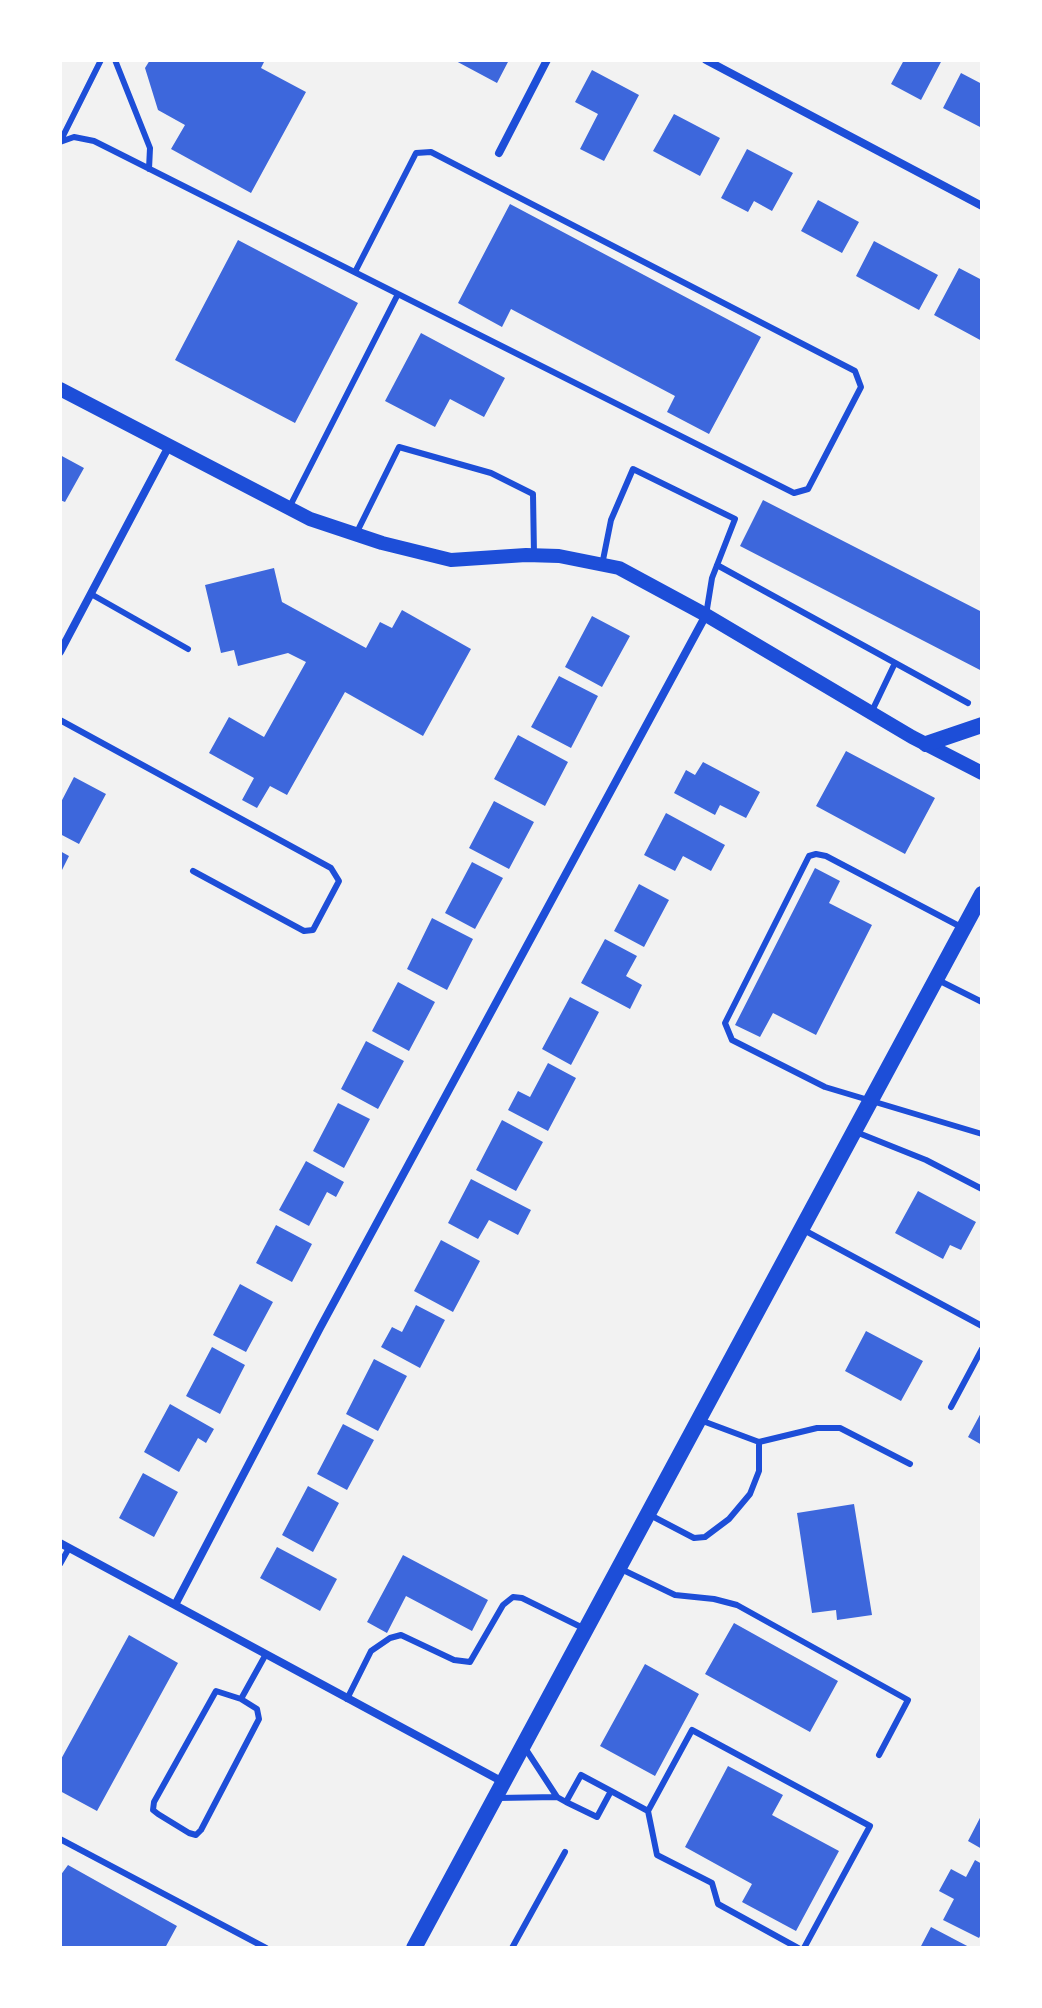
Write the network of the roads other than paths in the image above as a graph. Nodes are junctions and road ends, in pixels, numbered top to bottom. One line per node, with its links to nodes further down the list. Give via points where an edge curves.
1 (101, 60): 5 (lane)
2 (115, 60): 7 (lane, via 150,148)
3 (547, 60): 6 (street)
4 (706, 60): 8 (street)
5 (60, 142): 7 (lane, via 74,137 94,141)
6 (499, 153)
7 (149, 169): 9 (lane)
8 (982, 206)
9 (355, 272): 10 (lane); 10 (lane, via 416,153 431,152 855,371 861,387 808,489 794,493)
10 (398, 294): 13 (lane)
11 (60, 389): 12 (street)
12 (169, 446): 13 (street); 18 (street)
13 (289, 508): 14 (street)
14 (356, 534): 15 (street, via 451,560); 15 (lane, via 399,447 491,473 533,494)
15 (534, 555): 16 (street)
16 (602, 565): 17 (lane, via 611,520 633,469 735,519); 19 (street, via 619,568)
17 (717, 565): 19 (lane); 22 (lane)
18 (91, 594): 20 (lane); 21 (street)
19 (706, 615): 24 (street); 49 (street)
20 (188, 649)
21 (60, 652)
22 (895, 663): 23 (lane); 24 (lane)
23 (968, 703)
24 (872, 712): 27 (street)
25 (60, 720): 29 (lane, via 331,868 339,881 313,930 304,931)
26 (982, 725): 27 (main road)
27 (926, 744): 28 (street)
28 (982, 773)
29 (193, 871)
30 (981, 896): 31 (main road)
31 (963, 928): 32 (main road); 34 (lane, via 826,856 809,856 803,864 729,1013 727,1032 732,1040 825,1087)
32 (935, 979): 33 (lane); 34 (main road)
33 (982, 1002)
34 (870, 1099): 35 (main road); 36 (lane)
35 (853, 1130): 37 (lane); 38 (main road)
36 (982, 1134)
37 (982, 1189)
38 (801, 1228): 39 (lane); 42 (main road)
39 (982, 1326)
40 (982, 1349): 41 (lane)
41 (951, 1407)
42 (698, 1419): 43 (lane); 45 (main road)
43 (759, 1442): 44 (lane, via 840,1428); 45 (lane, via 759,1471 750,1494 705,1537 694,1538)
44 (910, 1464)
45 (647, 1513): 48 (main road)
46 (64, 1545): 47 (lane); 49 (street)
47 (60, 1564)
48 (618, 1568): 50 (main road); 55 (lane, via 675,1595 737,1605 908,1700)
49 (175, 1605): 51 (street)
50 (585, 1629): 53 (lane, via 513,1597 470,1662 401,1635 390,1638 371,1651); 54 (main road)
51 (266, 1654): 52 (lane); 53 (street)
52 (241, 1699): 52 (lane, via 257,1709 259,1719 201,1830 189,1833 153,1810 154,1802 216,1691)
53 (347, 1699): 56 (street)
54 (523, 1745): 56 (main road); 58 (lane)
55 (879, 1755)
56 (503, 1782): 59 (main road)
57 (611, 1791): 60 (lane, via 597,1817); 60 (lane, via 581,1775); 61 (lane)
58 (557, 1797): 59 (lane); 60 (lane)
59 (494, 1798): 64 (main road)
60 (566, 1802)
61 (648, 1811): 67 (lane, via 657,1855 712,1883 718,1904); 68 (lane, via 692,1730 870,1826)
62 (60, 1839): 65 (lane)
63 (565, 1852): 66 (lane)
64 (417, 1947)
65 (266, 1948)
66 (512, 1948)
67 (798, 1948)
68 (804, 1948)

